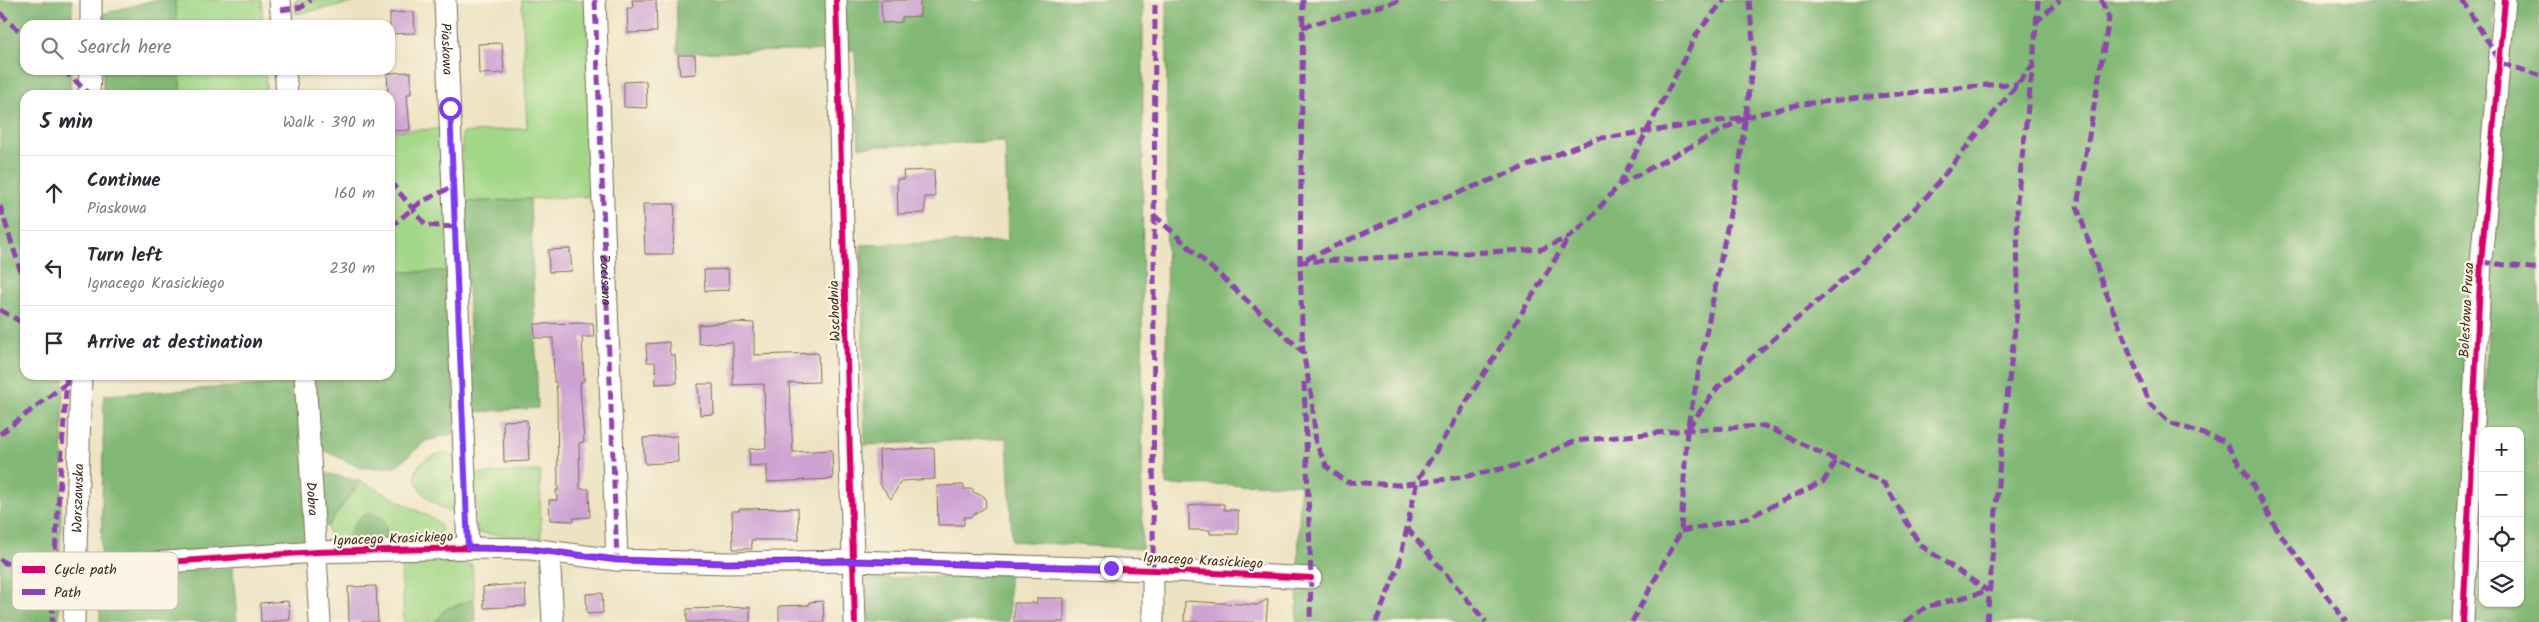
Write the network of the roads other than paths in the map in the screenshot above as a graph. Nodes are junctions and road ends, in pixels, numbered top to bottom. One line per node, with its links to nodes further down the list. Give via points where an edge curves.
1 (91, 0): 7 (street)
2 (280, 0): 8 (street)
3 (445, 0): 15 (street, Piaskowa)
4 (595, 0): 19 (street, Zaciszna)
5 (836, 0): 21 (street, Wschodnia)
6 (2505, 0): 28 (street, Bolesława Prusa, via 2481,262)
7 (91, 20)
8 (282, 20)
9 (90, 75): 11 (street)
10 (285, 75): 12 (street)
11 (89, 90)
12 (287, 90)
13 (81, 380): 16 (street, Warszawska)
14 (305, 380): 17 (street, Dobra)
15 (468, 548): 17 (street, Ignacego Krasickiego); 18 (street, Ignacego Krasickiego)
16 (76, 552)
17 (317, 552): 20 (street, Ignacego Krasickiego); 24 (street, Dobra)
18 (549, 552): 19 (street, Ignacego Krasickiego); 25 (street)
19 (617, 560): 21 (street, Ignacego Krasickiego, via 728,563)
20 (178, 561)
21 (854, 561): 22 (street, Ignacego Krasickiego); 26 (street, Wschodnia)
22 (1153, 570): 23 (street, Ignacego Krasickiego); 27 (street)
23 (1311, 578)
24 (320, 622)
25 (553, 622)
26 (855, 622)
27 (1153, 622)
28 (2463, 622)

